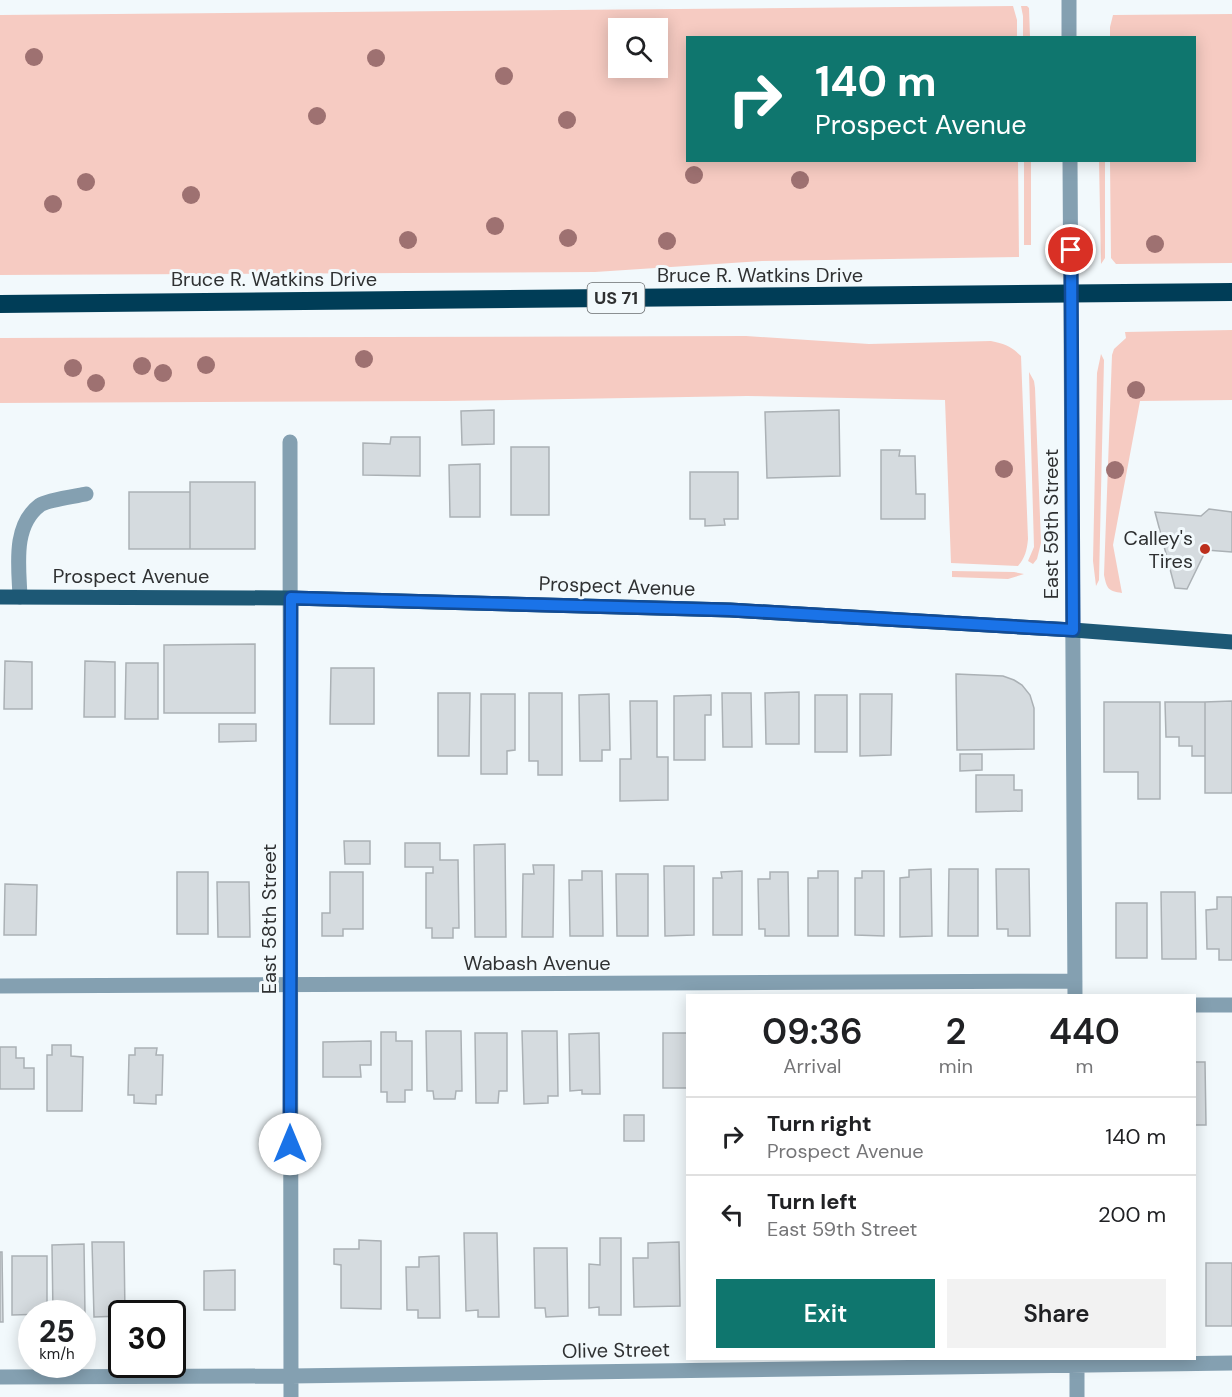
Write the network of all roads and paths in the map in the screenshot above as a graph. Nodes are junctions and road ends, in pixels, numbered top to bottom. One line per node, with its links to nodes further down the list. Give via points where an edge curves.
1 (1069, 0): 2 (street)
2 (1069, 36)
3 (1070, 162): 5 (street, East 59th Street)
4 (1232, 292): 5 (highway, Bruce R. Watkins Drive / US 71)
5 (1071, 294): 6 (highway, Bruce R. Watkins Drive / US 71); 12 (street, East 59th Street)
6 (0, 304)
7 (290, 442): 11 (street, East 58th Street)
8 (86, 494): 10 (street, via 41,504 26,520 20,539)
9 (0, 597): 10 (main road, Prospect Avenue)
10 (20, 597): 11 (main road, Prospect Avenue)
11 (291, 598): 12 (main road, Prospect Avenue, via 730,610); 14 (street, East 58th Street)
12 (1073, 630): 13 (main road, Prospect Avenue); 16 (street, East 59th Street)
13 (1232, 642)
14 (290, 985): 15 (street, Wabash Avenue); 16 (street, Wabash Avenue); 21 (street, East 58th Street)
15 (0, 986)
16 (1075, 988)
17 (1196, 1005): 18 (street)
18 (1232, 1005)
19 (1077, 1361): 20 (street, Olive Street); 21 (street, Olive Street); 24 (street)
20 (1232, 1362)
21 (291, 1376): 22 (street, Olive Street); 23 (street, East 58th Street)
22 (0, 1377)
23 (291, 1397)
24 (1077, 1397)

